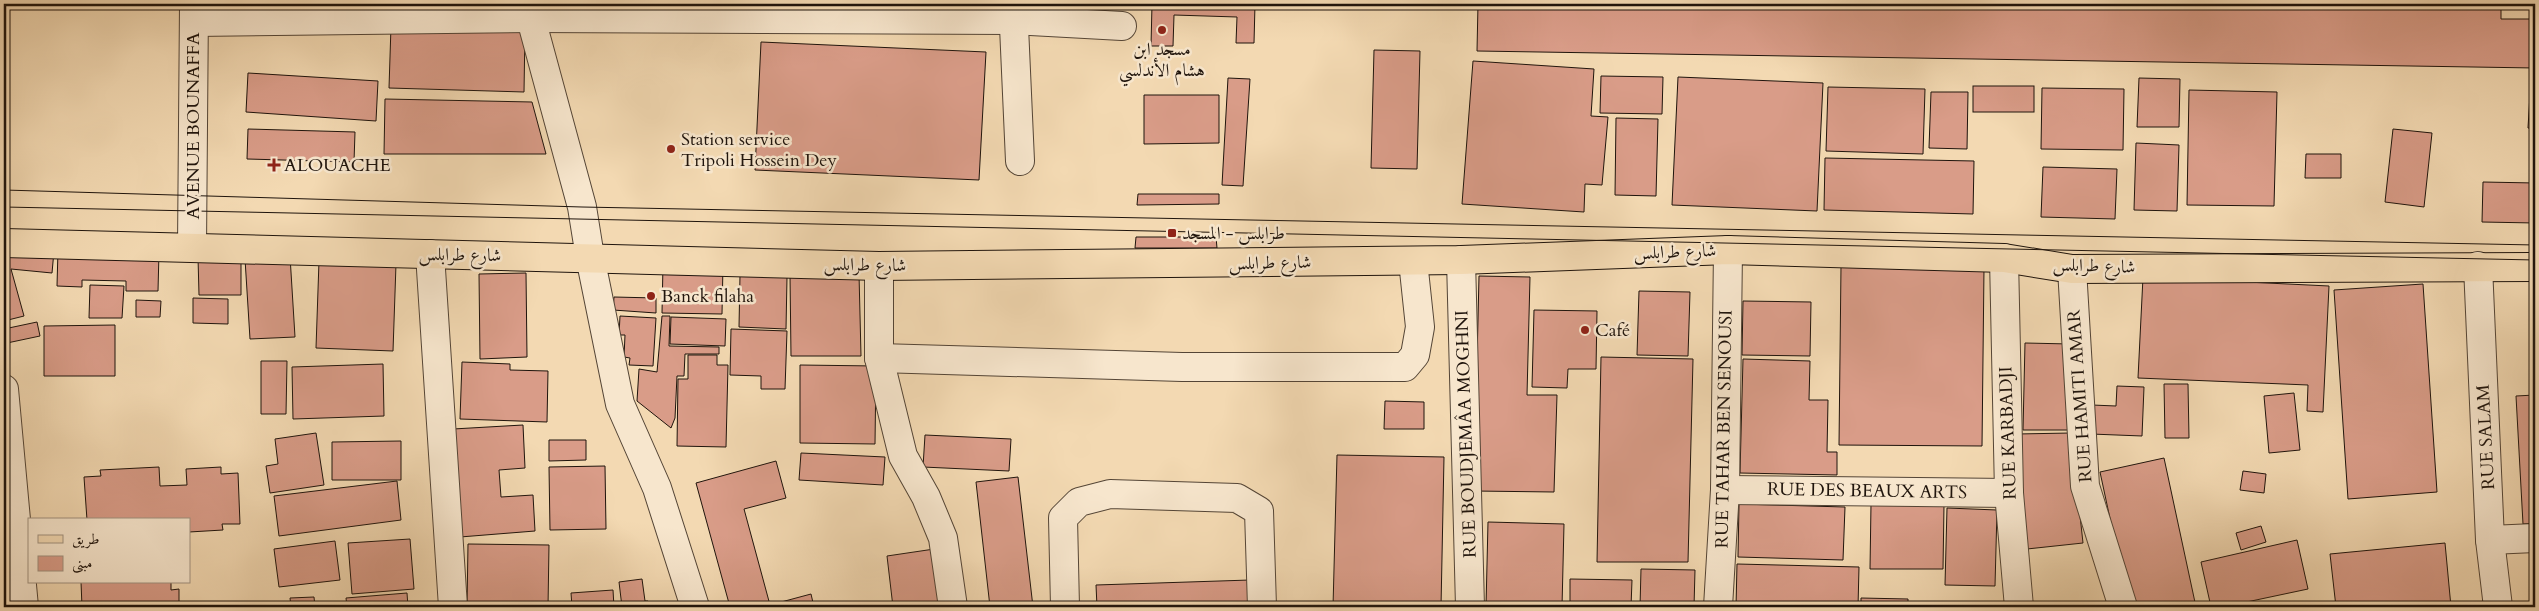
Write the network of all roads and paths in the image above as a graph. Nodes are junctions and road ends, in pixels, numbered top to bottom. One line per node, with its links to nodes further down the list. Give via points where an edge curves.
1 (529, 11): 2 (street); 3 (street); 10 (street, via 582,207)
2 (1014, 12): 4 (street); 5 (street)
3 (194, 13): 7 (street, AVENUE BOUNAFFA)
4 (1122, 26)
5 (1020, 161)
6 (4, 243): 7 (main road, شارع طرابلس)
7 (192, 248): 9 (main road, شارع طرابلس)
8 (1728, 250): 11 (main road, شارع طرابلس); 12 (main road, شارع طرابلس); 20 (street, RUE TAHAR BEN SENOUSI)
9 (430, 254): 10 (main road, شارع طرابلس); 25 (street)
10 (590, 257): 14 (main road, شارع طرابلس); 26 (street, via 620,404 656,488)
11 (2004, 258): 17 (main road, شارع طرابلس); 21 (street, RUE KARBADJI)
12 (1461, 260): 13 (main road, شارع طرابلس); 30 (street, RUE BOUDJEMÂA MOGHNI)
13 (1412, 261): 14 (main road, شارع طرابلس); 18 (street, via 1420,327 1415,355 1405,367 1182,368)
14 (879, 266): 18 (street)
15 (2478, 266): 16 (main road, شارع طرابلس); 17 (main road, شارع طرابلس); 23 (street, RUE SALAM)
16 (2535, 267)
17 (2072, 269): 33 (street, RUE HAMITI AMAR, via 2085,486)
18 (879, 358): 27 (street, via 903,456 943,538)
19 (4, 389): 24 (street)
20 (1725, 490): 21 (street, RUE DES BEAUX ARTS); 31 (street, RUE TAHAR BEN SENOUSI)
21 (2009, 493): 32 (street, RUE KARBADJI)
22 (2535, 538): 23 (street)
23 (2490, 540): 34 (street, RUE SALAM)
24 (24, 607)
25 (453, 607)
26 (695, 607)
27 (953, 607)
28 (1066, 607): 29 (street, via 1063,518 1079,502 1110,494 1237,498 1259,511)
29 (1262, 607)
30 (1470, 607)
31 (1718, 607)
32 (2018, 607)
33 (2123, 607)
34 (2498, 607)

